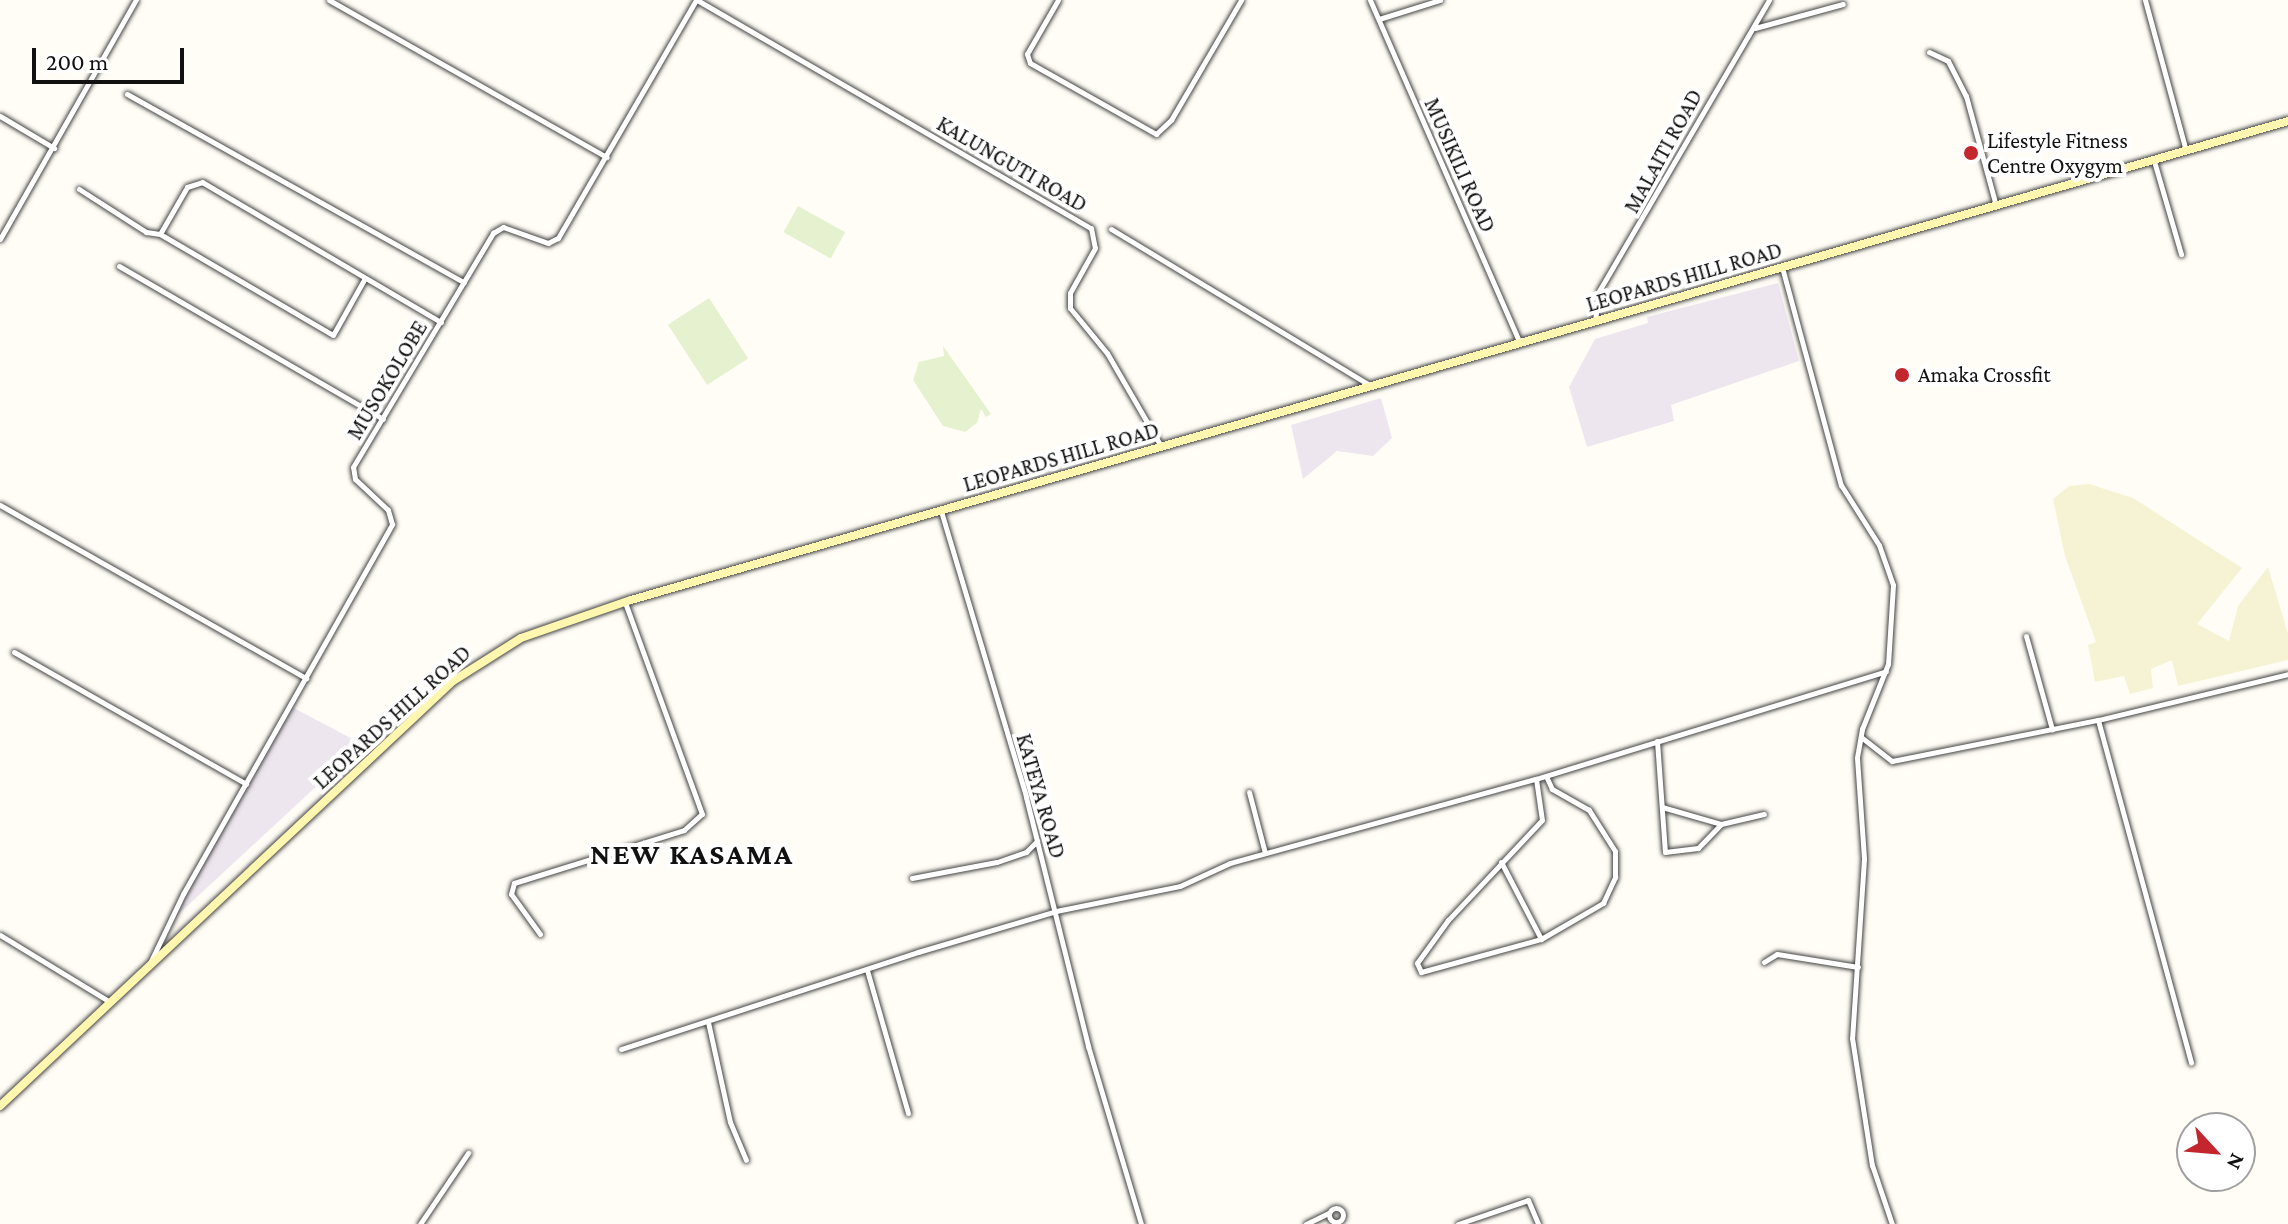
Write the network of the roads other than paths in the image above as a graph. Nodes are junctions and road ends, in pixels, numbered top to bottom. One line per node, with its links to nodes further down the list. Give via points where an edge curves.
1 (136, 0): 17 (street)
2 (329, 0): 19 (street)
3 (696, 0): 19 (street, MUSOKOLOBE); 36 (street, KALUNGUTI ROAD, via 1091,228 1095,248 1070,293 1070,308 1107,353)
4 (1058, 0): 5 (street, via 1027,54 1030,63 1156,134 1171,120)
5 (1241, 0)
6 (1370, 0): 11 (street, MUSIKILI ROAD)
7 (1440, 0): 11 (street)
8 (1769, 0): 12 (street, MALAITI ROAD)
9 (2145, 0): 18 (street)
10 (1843, 4): 12 (street)
11 (1379, 19): 33 (street, MUSIKILI ROAD)
12 (1754, 28): 31 (street, MALAITI ROAD, via 1599,291)
13 (1929, 52): 22 (street, via 1948,61 1966,96)
14 (127, 94): 30 (street)
15 (0, 116): 17 (street)
16 (2288, 121): 18 (main road, LEOPARDS HILL ROAD)
17 (54, 148): 25 (street)
18 (2186, 151): 20 (main road, LEOPARDS HILL ROAD)
19 (607, 157): 30 (street, MUSOKOLOBE, via 558,238 548,243 517,230 498,229)
20 (2154, 160): 22 (main road, LEOPARDS HILL ROAD); 26 (street)
21 (79, 189): 24 (street, via 146,232)
22 (1997, 207): 28 (main road, LEOPARDS HILL ROAD)
23 (1111, 229): 34 (street)
24 (160, 234): 29 (street, via 187,187 202,182); 29 (street, via 333,335)
25 (0, 239)
26 (2181, 254)
27 (119, 266): 35 (street)
28 (1782, 267): 31 (main road, LEOPARDS HILL ROAD); 42 (street, via 1841,485 1891,574)
29 (365, 278): 32 (street)
30 (464, 282): 32 (street, MUSOKOLOBE)
31 (1595, 321): 33 (main road, LEOPARDS HILL ROAD)
32 (441, 322): 35 (street, MUSOKOLOBE)
33 (1520, 343): 34 (main road, LEOPARDS HILL ROAD)
34 (1371, 386): 36 (main road, LEOPARDS HILL ROAD)
35 (383, 419): 44 (street, MUSOKOLOBE, via 352,474 388,510 392,524)
36 (1162, 447): 38 (main road, LEOPARDS HILL ROAD)
37 (0, 505): 44 (street)
38 (941, 511): 39 (main road, LEOPARDS HILL ROAD); 56 (street, KATEYA ROAD)
39 (625, 603): 61 (street, via 702,814 684,830 514,883 511,894); 65 (main road, LEOPARDS HILL ROAD, via 521,638 453,681)
40 (2026, 636): 46 (street)
41 (14, 652): 51 (street)
42 (1886, 671): 47 (street); 48 (street)
43 (2288, 674): 45 (street)
44 (306, 678): 51 (street, MUSOKOLOBE)
45 (2098, 720): 46 (street); 71 (street)
46 (2052, 729): 47 (street, via 1892,761)
47 (1861, 736): 66 (street, via 1864,859)
48 (1657, 741): 49 (street); 53 (street)
49 (1546, 776): 50 (street); 63 (street, via 1552,789 1592,814 1615,851 1617,867 1599,907)
50 (1536, 779): 57 (street); 58 (street, via 1542,820)
51 (246, 784): 65 (street, MUSOKOLOBE, via 154,947)
52 (1249, 792): 57 (street)
53 (1661, 807): 55 (street); 55 (street, via 1668,854 1698,848)
54 (1764, 814): 55 (street)
55 (1721, 824)
56 (1037, 840): 59 (street, via 1026,852 997,862); 60 (street, KATEYA ROAD)
57 (1265, 853): 60 (street, via 1219,866 1180,886)
58 (1501, 862): 63 (street); 63 (street, via 1439,931 1418,969 1449,966)
59 (912, 878)
60 (1056, 911): 67 (street); 80 (street, KATEYA ROAD, via 1101,1092)
61 (540, 934)
62 (0, 935): 68 (street)
63 (1541, 939)
64 (1764, 962): 66 (street, via 1777,954)
65 (149, 966): 68 (main road, LEOPARDS HILL ROAD)
66 (1858, 967): 85 (street, via 1854,1062 1872,1165)
67 (867, 970): 69 (street); 73 (street)
68 (111, 1002): 72 (main road, LEOPARDS HILL ROAD)
69 (708, 1022): 70 (street); 75 (street, via 726,1107)
70 (621, 1049)
71 (2191, 1063)
72 (0, 1106)
73 (908, 1113)
74 (468, 1153): 79 (street)
75 (746, 1160)
76 (1329, 1213): 77 (street); 78 (street, via 1340,1209); 81 (street)
77 (1333, 1221): 78 (street); 82 (street)
78 (1341, 1222)
79 (420, 1224)
80 (1141, 1224)
81 (1306, 1224)
82 (1323, 1224)
83 (1458, 1224): 84 (street, via 1528,1200)
84 (1538, 1224)
85 (1892, 1224)

